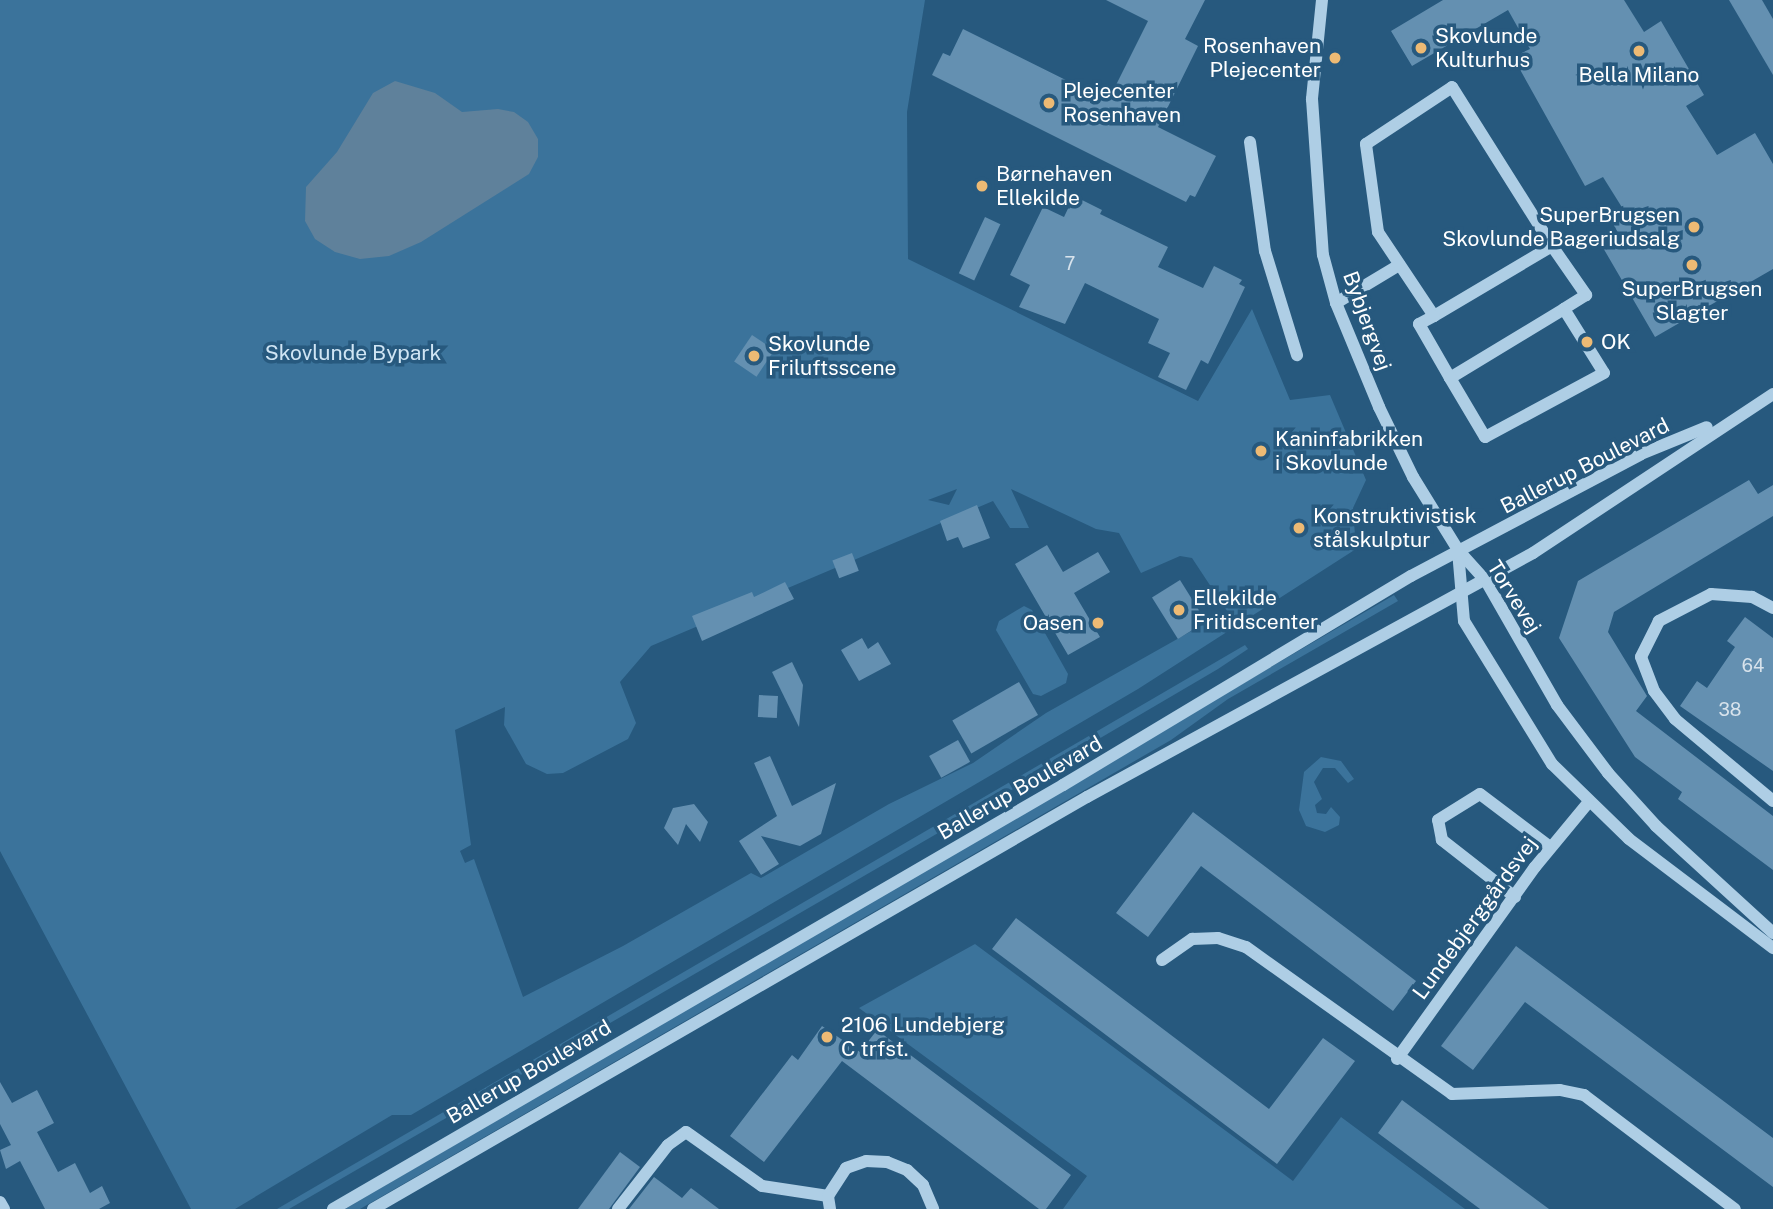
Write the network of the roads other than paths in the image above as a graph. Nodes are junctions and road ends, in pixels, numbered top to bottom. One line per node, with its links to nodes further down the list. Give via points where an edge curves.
1 (1322, 0): 5 (street, Bybjergvej, via 1312,99 1314,165 1323,255)
2 (1250, 142): 8 (street, via 1265,251)
3 (1552, 246): 4 (street, via 1452,87 1366,144 1378,232); 6 (street, via 1586,295); 7 (street)
4 (1399, 265): 5 (street); 7 (street)
5 (1336, 303): 12 (street, Bybjergvej, via 1407,466)
6 (1564, 309): 9 (street); 9 (street, via 1604,373 1486,437)
7 (1434, 316): 9 (street, via 1419,324)
8 (1297, 355)
9 (1450, 378)
10 (1773, 394): 11 (street, Ballerup Boulevard)
11 (1733, 417): 12 (street, Ballerup Boulevard, via 1641,454); 13 (street, Ballerup Boulevard, via 1650,472 1595,516)
12 (1458, 551): 13 (street, Torvevej); 14 (street, Torvevej); 26 (street, Ballerup Boulevard)
13 (1486, 581): 14 (street, Ballerup Boulevard); 20 (street, Torvevej, via 1557,705 1608,773)
14 (1464, 593): 17 (street, Torvevej, via 1464,621 1481,650 1552,764); 27 (street, Ballerup Boulevard, via 1087,797)
15 (1773, 608): 16 (street, via 1752,597 1711,594 1659,621 1641,656 1654,691 1675,719)
16 (1773, 801)
17 (1588, 803): 18 (street, Lundebjerggårdsvej); 20 (street, Torvevej)
18 (1550, 847): 19 (street, Lundebjerggårdsvej); 19 (street, via 1480,794 1438,820 1442,841)
19 (1515, 897): 22 (street, Lundebjerggårdsvej)
20 (1770, 936)
21 (1162, 960): 22 (street, via 1192,939 1218,937 1246,947)
22 (1397, 1059): 30 (street, via 1452,1094 1560,1090 1584,1095)
23 (0, 1202): 25 (street)
24 (829, 1203): 28 (street, via 762,1186 686,1132 668,1144); 29 (street, via 846,1168 866,1161 887,1162 907,1170 923,1185)
25 (4, 1209)
26 (333, 1209)
27 (373, 1209)
28 (618, 1209)
29 (933, 1209)
30 (1735, 1209)

